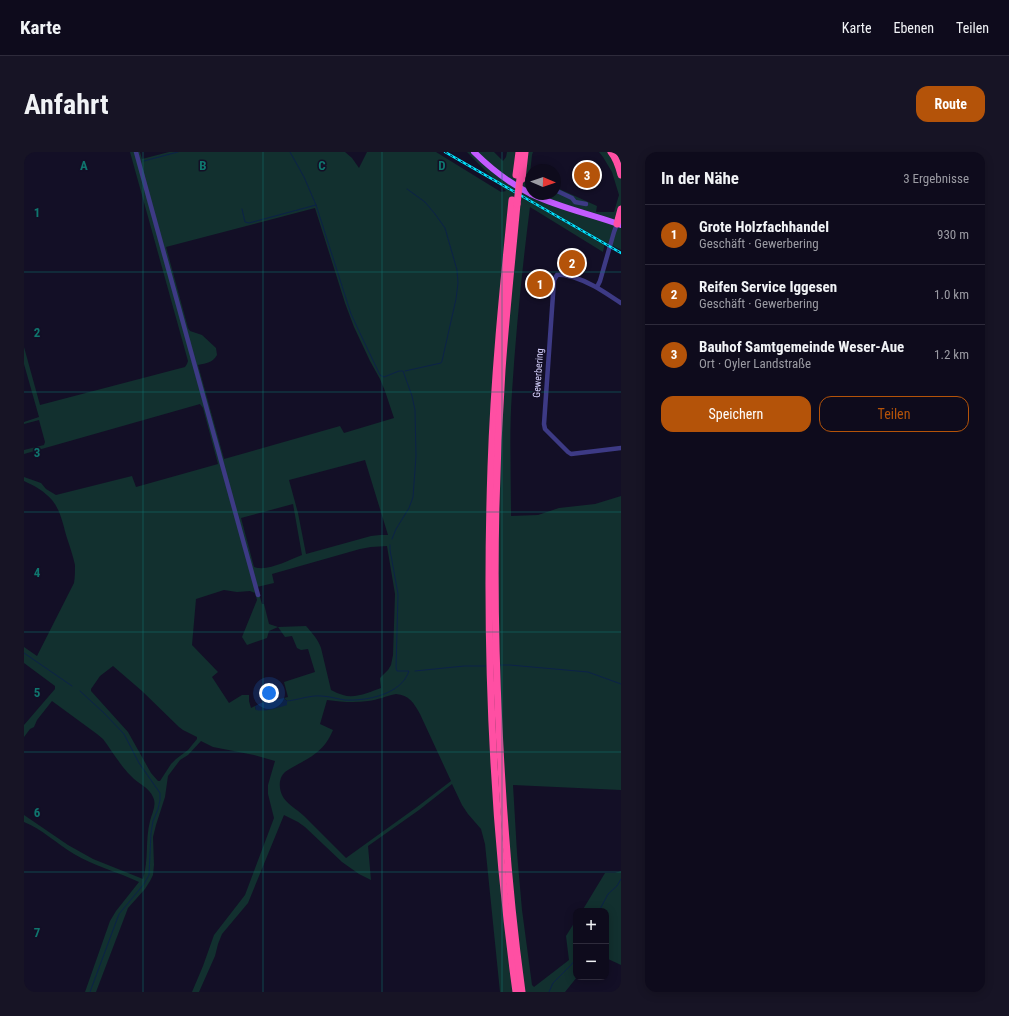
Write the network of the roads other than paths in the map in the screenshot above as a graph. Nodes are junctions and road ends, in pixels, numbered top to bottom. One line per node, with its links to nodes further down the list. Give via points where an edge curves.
1 (136, 152): 19 (street)
2 (474, 152): 8 (main road, via 504,179)
3 (519, 152): 7 (highway)
4 (524, 152): 7 (highway)
5 (611, 152): 6 (highway)
6 (621, 175)
7 (519, 177): 20 (highway, bridge, via 502,371 496,507 491,700)
8 (525, 191)
9 (561, 193): 11 (street)
10 (544, 200): 14 (main road)
11 (575, 202): 12 (street); 14 (street)
12 (586, 204)
13 (621, 209): 15 (highway)
14 (573, 211): 15 (main road)
15 (619, 224): 16 (street, via 614,232)
16 (597, 287): 17 (street, Gewerbering); 18 (street, Gewerbering, via 563,274 557,275 554,280 544,424 545,429 571,454)
17 (621, 303)
18 (621, 448)
19 (258, 595)
20 (499, 784): 21 (highway, via 506,904); 22 (highway)
21 (516, 992)
22 (522, 992)

